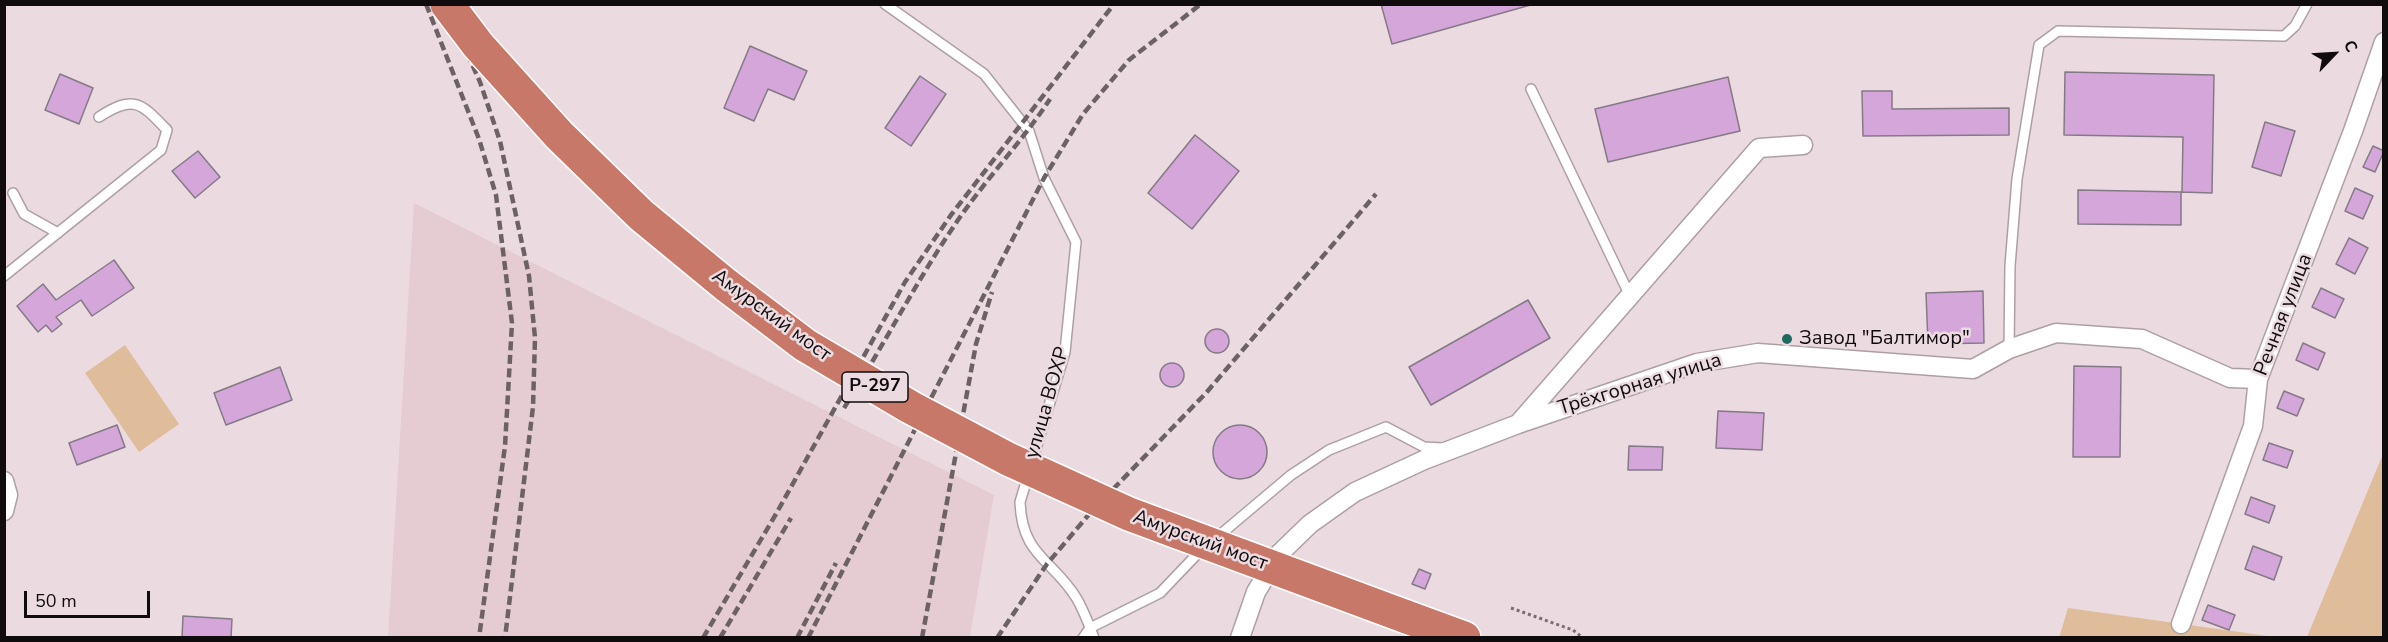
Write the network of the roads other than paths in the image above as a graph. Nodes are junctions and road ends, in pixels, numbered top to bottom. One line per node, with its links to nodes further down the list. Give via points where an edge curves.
1 (447, 4): 24 (highway, Амурский мост / Р-297, bridge, via 478,45 559,135 642,215 805,345 988,448 1129,514)
2 (885, 4): 5 (lane, улица ВОХР)
3 (899, 4): 5 (lane)
4 (2307, 4): 14 (lane, via 2295,26 2284,36 2058,31 2039,45 2018,179 2010,266)
5 (906, 18): 21 (lane, улица ВОХР, via 984,74 1029,131 1044,178 1076,242 1065,352 1020,502 1020,519 1030,546 1077,598)
6 (2384, 42): 15 (street, Речная улица)
7 (1531, 88): 13 (lane)
8 (99, 117): 11 (lane, via 119,104 144,106 167,130 160,150)
9 (1803, 145): 13 (street, via 1759,148)
10 (14, 193): 11 (lane, via 24,214)
11 (58, 233): 12 (lane)
12 (4, 276)
13 (1629, 296): 16 (street)
14 (2009, 349): 15 (street, Трёхгорная улица, via 2056,333 2142,339 2230,378); 16 (street, Трёхгорная улица, via 1973,369 1783,354 1736,356 1697,363)
15 (2258, 379): 20 (street, Речная улица, via 2253,426)
16 (1518, 424): 17 (street, Трёхгорная улица)
17 (1454, 448): 21 (lane, via 1424,447 1386,427 1329,450 1292,475 1191,558 1160,593); 23 (street, Трёхгорная улица, via 1354,492 1310,524 1280,554 1256,592)
18 (4, 481): 19 (street, via 8,495)
19 (4, 511)
20 (2181, 624)
21 (1092, 633): 22 (lane)
22 (1083, 638)
23 (1240, 638)
24 (1464, 638)

